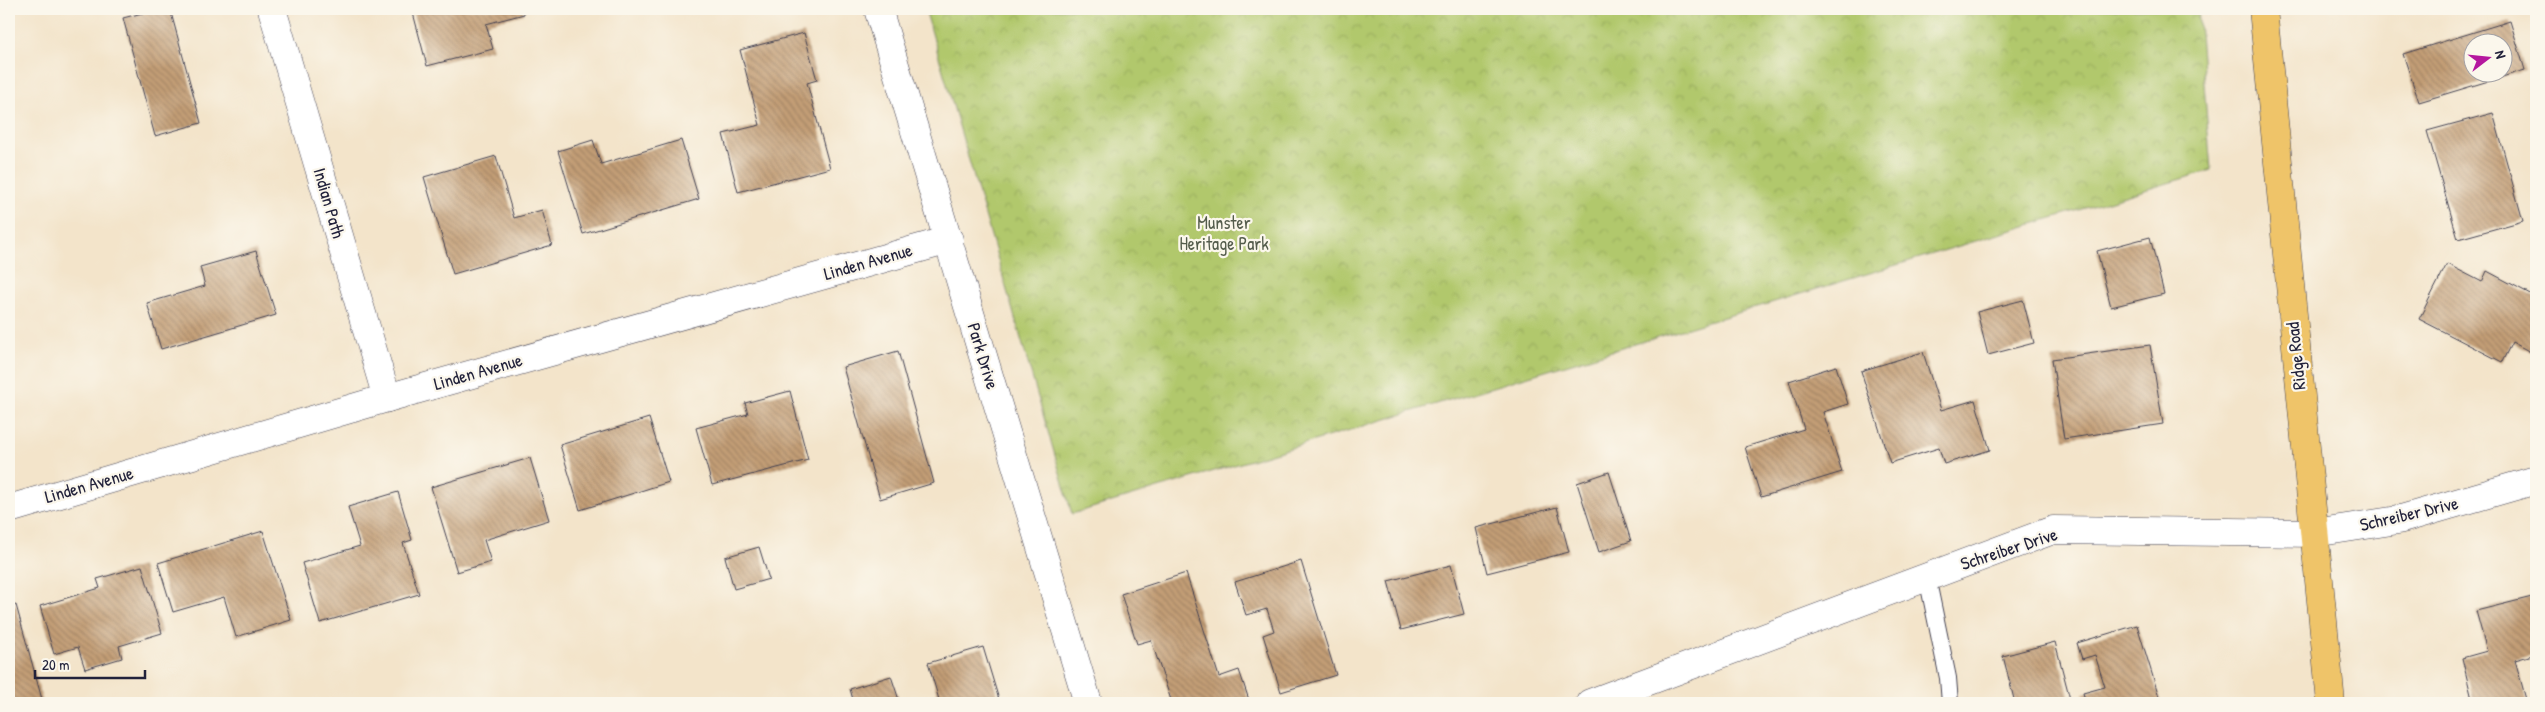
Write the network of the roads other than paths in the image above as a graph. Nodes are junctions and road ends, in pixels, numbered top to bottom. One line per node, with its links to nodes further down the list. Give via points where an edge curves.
1 (272, 9): 5 (street, Indian Path)
2 (878, 9): 4 (street, Park Drive)
3 (2263, 9): 8 (main road, Ridge Road)
4 (948, 240): 5 (street, Linden Avenue); 10 (street, Park Drive)
5 (387, 398): 7 (street, Linden Avenue)
6 (2536, 480): 8 (street, Schreiber Drive, via 2398,520)
7 (9, 509)
8 (2314, 533): 9 (street, Schreiber Drive, via 2053,530); 13 (main road, Ridge Road)
9 (1927, 577): 11 (street, Schreiber Drive); 12 (lane, via 1948,678)
10 (1088, 703)
11 (1590, 703)
12 (1950, 703)
13 (2331, 703)

